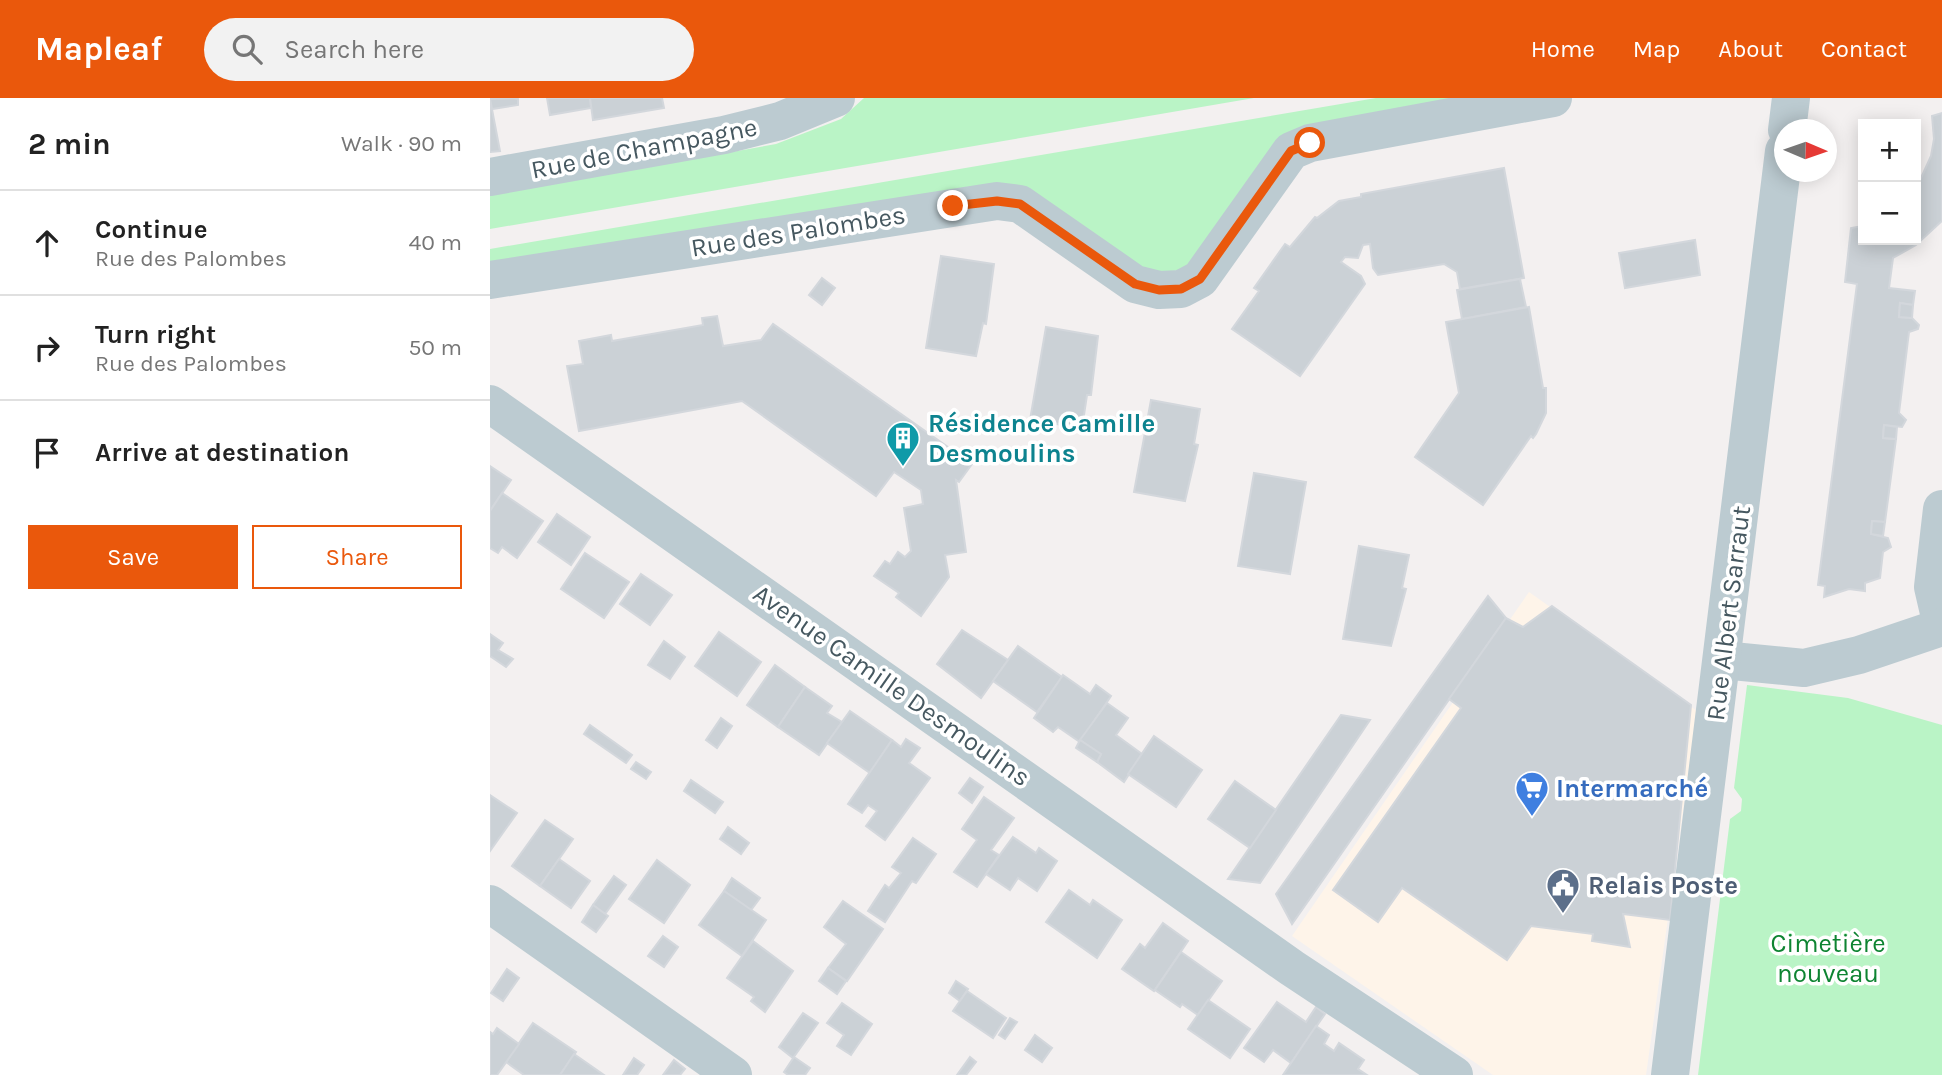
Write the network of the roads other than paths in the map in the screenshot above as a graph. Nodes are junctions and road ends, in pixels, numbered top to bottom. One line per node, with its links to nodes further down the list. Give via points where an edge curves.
1 (836, 98): 4 (street, Rue de Champagne)
2 (1553, 98): 8 (street, Rue des Palombes, via 1310,143 1291,151 1200,279 1181,289 1135,284 1020,204 997,201)
3 (1791, 98): 5 (street)
4 (768, 109): 6 (street, Rue de Champagne, via 724,135)
5 (1788, 119)
6 (490, 177)
7 (1780, 182): 12 (street, Rue Albert Sarraut)
8 (490, 280)
9 (490, 404): 15 (street, Avenue Camille Desmoulins, via 1292,968)
10 (1942, 509): 11 (street, via 1933,587)
11 (1942, 626): 12 (street, via 1858,655 1804,667)
12 (1722, 660): 16 (street, Rue Albert Sarraut)
13 (490, 904): 14 (street)
14 (733, 1075)
15 (1454, 1075)
16 (1670, 1075)

